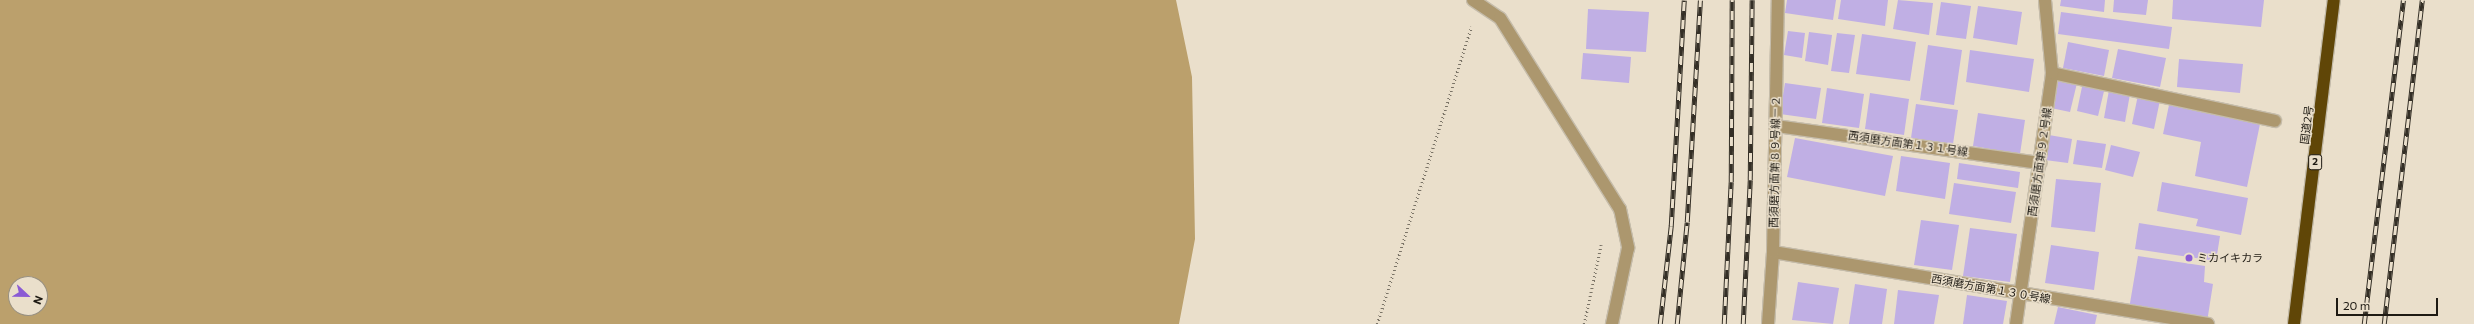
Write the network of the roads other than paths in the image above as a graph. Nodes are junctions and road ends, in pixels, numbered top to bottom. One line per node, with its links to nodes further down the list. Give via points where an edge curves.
1 (1778, 0): 7 (street, 西須磨方面第８９号線－２)
2 (2046, 0): 5 (street, 西須磨方面第９２号線)
3 (2334, 0): 15 (highway, 国道2号 / 2)
4 (1476, 2): 11 (street, via 1500,18 1620,209 1628,248)
5 (2052, 73): 6 (street); 8 (street, 西須磨方面第９２号線)
6 (2275, 121)
7 (1776, 126): 8 (street, 西須磨方面第１３１号線); 9 (street, 西須磨方面第８９号線－２)
8 (2040, 163): 10 (street, 西須磨方面第９２号線)
9 (1773, 252): 10 (street, 西須磨方面第１３０号線); 12 (street, 西須磨方面第８９号線－２)
10 (2020, 294): 13 (street, 西須磨方面第９２号線); 14 (street, 西須磨方面第１３０号線)
11 (1612, 324)
12 (1768, 324)
13 (2016, 324)
14 (2208, 324)
15 (2294, 324)

